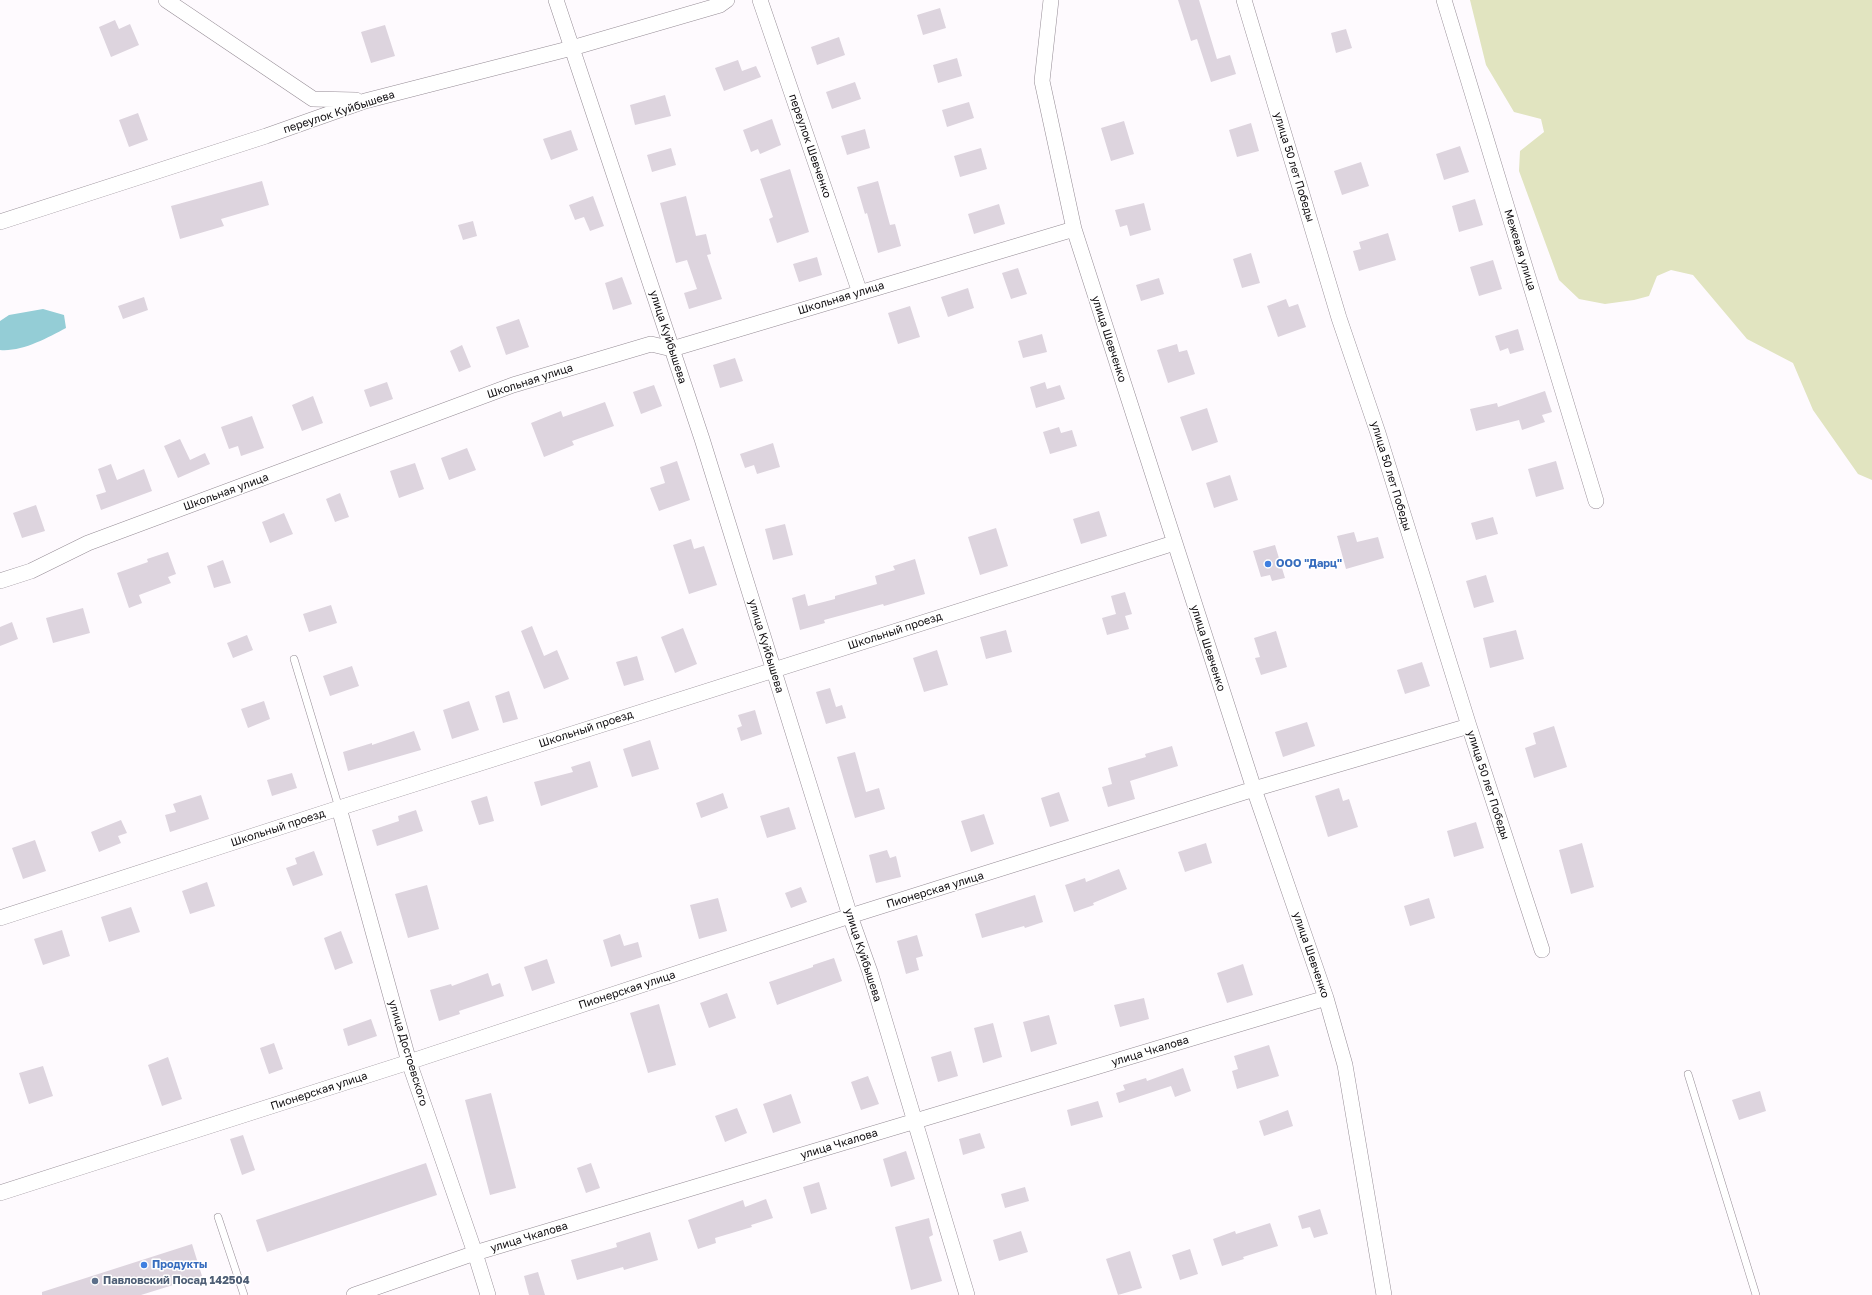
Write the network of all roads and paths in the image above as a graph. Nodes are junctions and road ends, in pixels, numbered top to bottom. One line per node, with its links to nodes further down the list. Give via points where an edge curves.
1 (166, 0): 9 (street, via 313,99)
2 (556, 0): 8 (street, улица Куйбышева)
3 (727, 0): 8 (street, переулок Куйбышева, via 720,5)
4 (760, 0): 12 (street, переулок Шевченко)
5 (1051, 0): 11 (street, улица Шевченко, via 1042,81)
6 (1244, 0): 19 (street, улица 50 лет Победы, via 1339,318 1378,433)
7 (1444, 0): 14 (street, Межевая улица)
8 (572, 48): 9 (street, переулок Куйбышева); 13 (street, улица Куйбышева)
9 (365, 101): 10 (street, переулок Куйбышева, via 266,136)
10 (0, 222)
11 (1074, 229): 12 (street, Школьная улица); 15 (street, улица Шевченко)
12 (860, 293): 13 (street, Школьная улица)
13 (672, 349): 16 (street, Школьная улица, via 651,344 513,385 88,543 31,571); 18 (street, улица Куйбышева)
14 (1596, 501)
15 (1174, 543): 18 (street, Школьный проезд); 20 (street, улица Шевченко)
16 (0, 580)
17 (294, 659): 21 (lane)
18 (773, 670): 21 (street, Школьный проезд); 22 (street, улица Куйбышева)
19 (1469, 726): 20 (street, Пионерская улица); 24 (street, улица 50 лет Победы)
20 (1254, 789): 22 (street, Пионерская улица); 25 (street, улица Шевченко)
21 (339, 808): 23 (street, Школьный проезд); 26 (street, улица Достоевского)
22 (850, 916): 26 (street, Пионерская улица); 28 (street, улица Куйбышева, via 870,972)
23 (0, 918)
24 (1542, 950)
25 (1326, 998): 28 (street, улица Чкалова); 36 (street, улица Шевченко, via 1345,1065)
26 (409, 1062): 29 (street, Пионерская улица); 31 (street, улица Достоевского)
27 (1688, 1074): 37 (lane)
28 (915, 1121): 31 (street, улица Чкалова); 35 (street, улица Куйбышева)
29 (0, 1193)
30 (218, 1217): 32 (lane)
31 (475, 1253): 33 (street, улица Чкалова); 34 (street, улица Достоевского)
32 (244, 1295)
33 (354, 1295)
34 (488, 1295)
35 (967, 1295)
36 (1384, 1295)
37 (1756, 1295)

